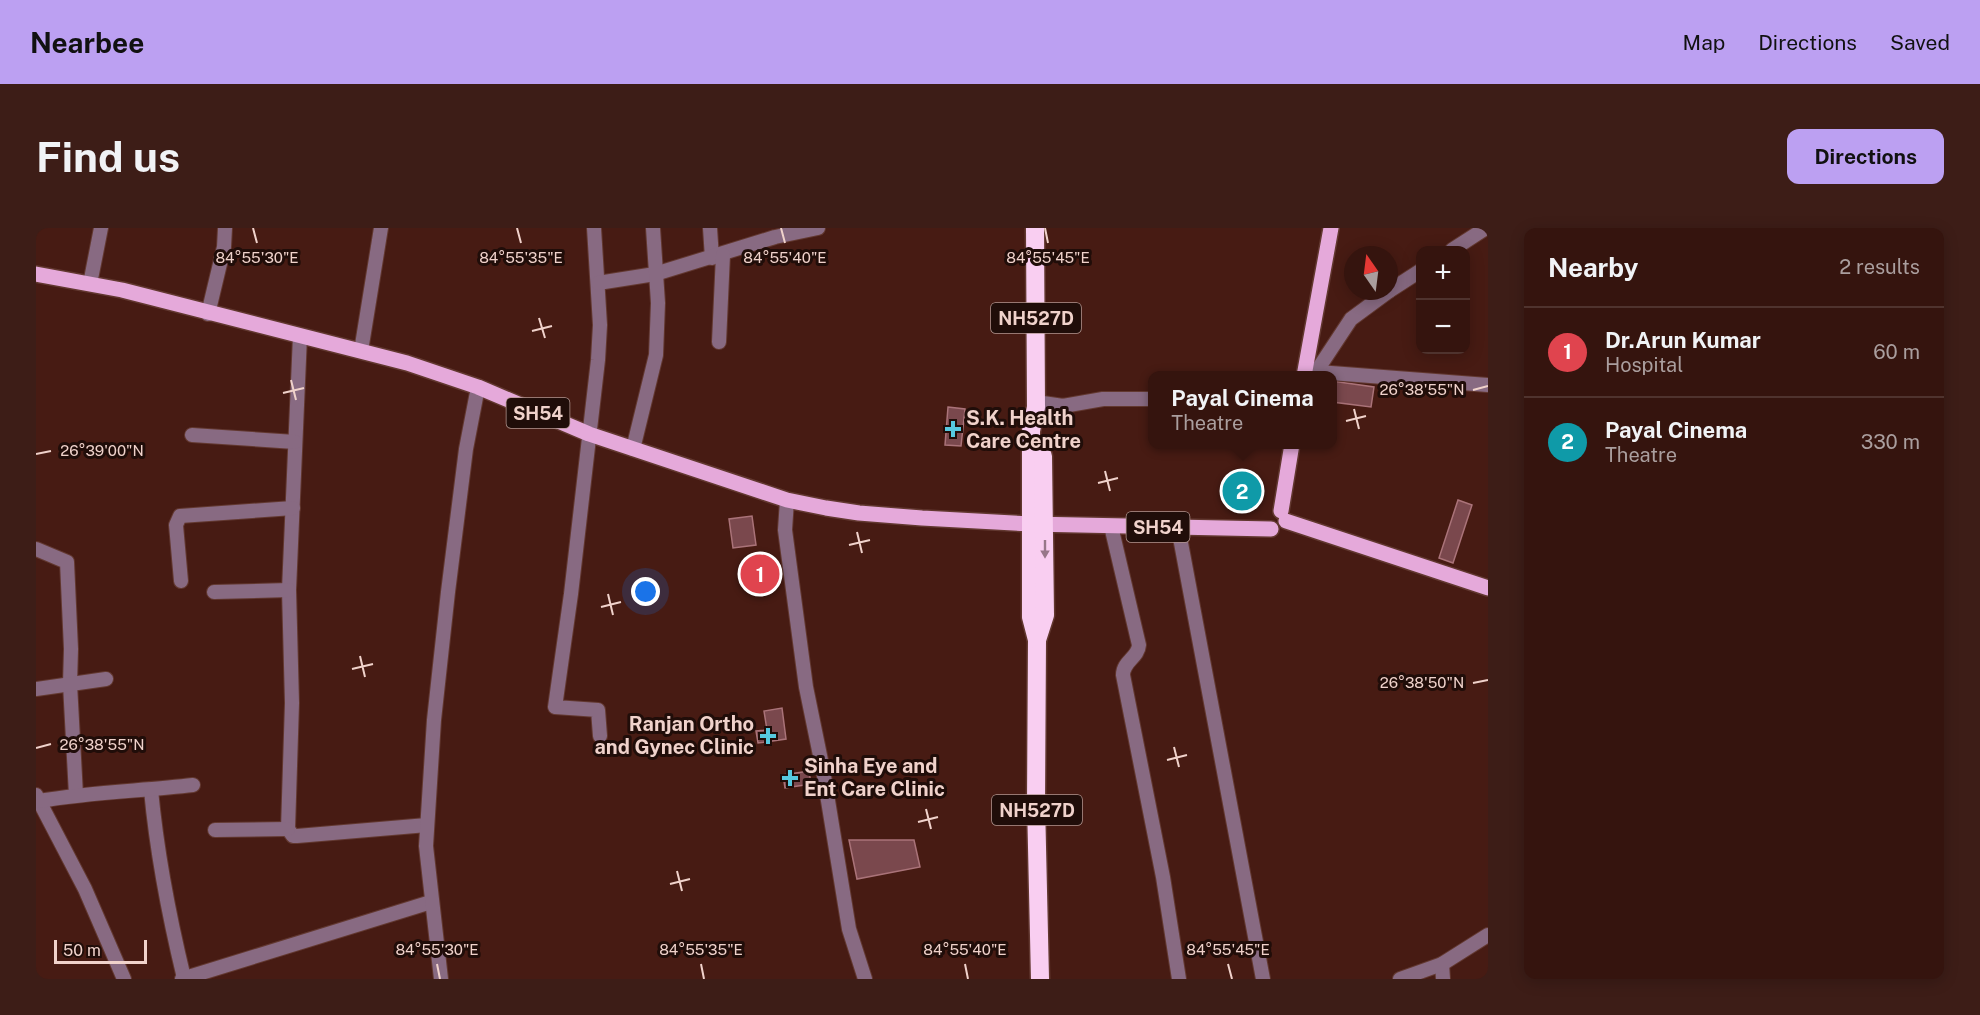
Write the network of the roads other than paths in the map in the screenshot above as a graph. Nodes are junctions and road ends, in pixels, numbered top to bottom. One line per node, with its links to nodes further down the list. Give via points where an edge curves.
1 (101, 228): 18 (street)
2 (225, 228): 21 (street)
3 (381, 228): 24 (street)
4 (594, 228): 17 (street)
5 (653, 228): 15 (street)
6 (710, 228): 13 (street)
7 (818, 228): 11 (street)
8 (1035, 228): 31 (highway, NH527D)
9 (1331, 228): 25 (main road)
10 (1483, 229): 12 (street)
11 (775, 233): 13 (street)
12 (1458, 246)
13 (717, 256): 15 (street); 23 (street)
14 (36, 274): 18 (main road, SH54)
15 (655, 274): 17 (street); 35 (street, via 656,355)
16 (1416, 274): 19 (street)
17 (598, 283): 32 (street, via 598,360)
18 (90, 284): 21 (main road, SH54)
19 (1398, 285)
20 (1376, 300): 26 (street, via 1350,318)
21 (208, 314): 22 (main road, SH54)
22 (300, 336): 24 (main road, SH54); 34 (street)
23 (719, 342)
24 (361, 351): 29 (main road, SH54)
25 (1308, 371)
26 (1310, 371)
27 (1337, 375): 28 (street)
28 (1488, 385)
29 (478, 387): 32 (main road, SH54); 56 (street, via 466,448 447,603)
30 (1148, 399): 31 (street)
31 (1036, 405): 40 (highway, NH527D, via 1031,431)
32 (589, 434): 35 (main road, SH54); 51 (street, via 555,707 598,710)
33 (192, 435): 34 (street)
34 (296, 442): 38 (street)
35 (633, 449): 37 (main road, SH54)
36 (1291, 449): 39 (main road)
37 (786, 500): 40 (main road, SH54, via 859,513); 65 (street, via 785,530 806,687 849,929)
38 (293, 508): 44 (street, via 180,516 176,525); 46 (street)
39 (1284, 516): 42 (main road, SH54, via 1281,529 1275,531); 45 (main road)
40 (1038, 524): 41 (main road, SH54); 66 (highway, NH527D, via 1031,617 1037,640)
41 (1111, 526): 42 (main road, SH54); 67 (street, via 1139,645 1123,675)
42 (1178, 527): 68 (street)
43 (36, 549): 49 (street, via 67,562)
44 (181, 580)
45 (1488, 588)
46 (290, 590): 47 (street); 57 (street)
47 (214, 592)
48 (106, 679): 49 (street)
49 (70, 684): 50 (street); 54 (street)
50 (36, 689)
51 (600, 736)
52 (193, 784): 53 (street)
53 (151, 790): 54 (street); 63 (street, via 158,858)
54 (76, 795): 55 (street)
55 (38, 798): 62 (street, via 85,889)
56 (428, 825): 57 (street, via 297,836 292,836); 59 (street)
57 (288, 829): 58 (street)
58 (215, 830)
59 (431, 902): 63 (street); 64 (street)
60 (1488, 935): 61 (street)
61 (1442, 964): 69 (street); 70 (street)
62 (124, 979)
63 (183, 979)
64 (441, 979)
65 (865, 979)
66 (1040, 979)
67 (1179, 979)
68 (1263, 979)
69 (1400, 979)
70 (1443, 979)

